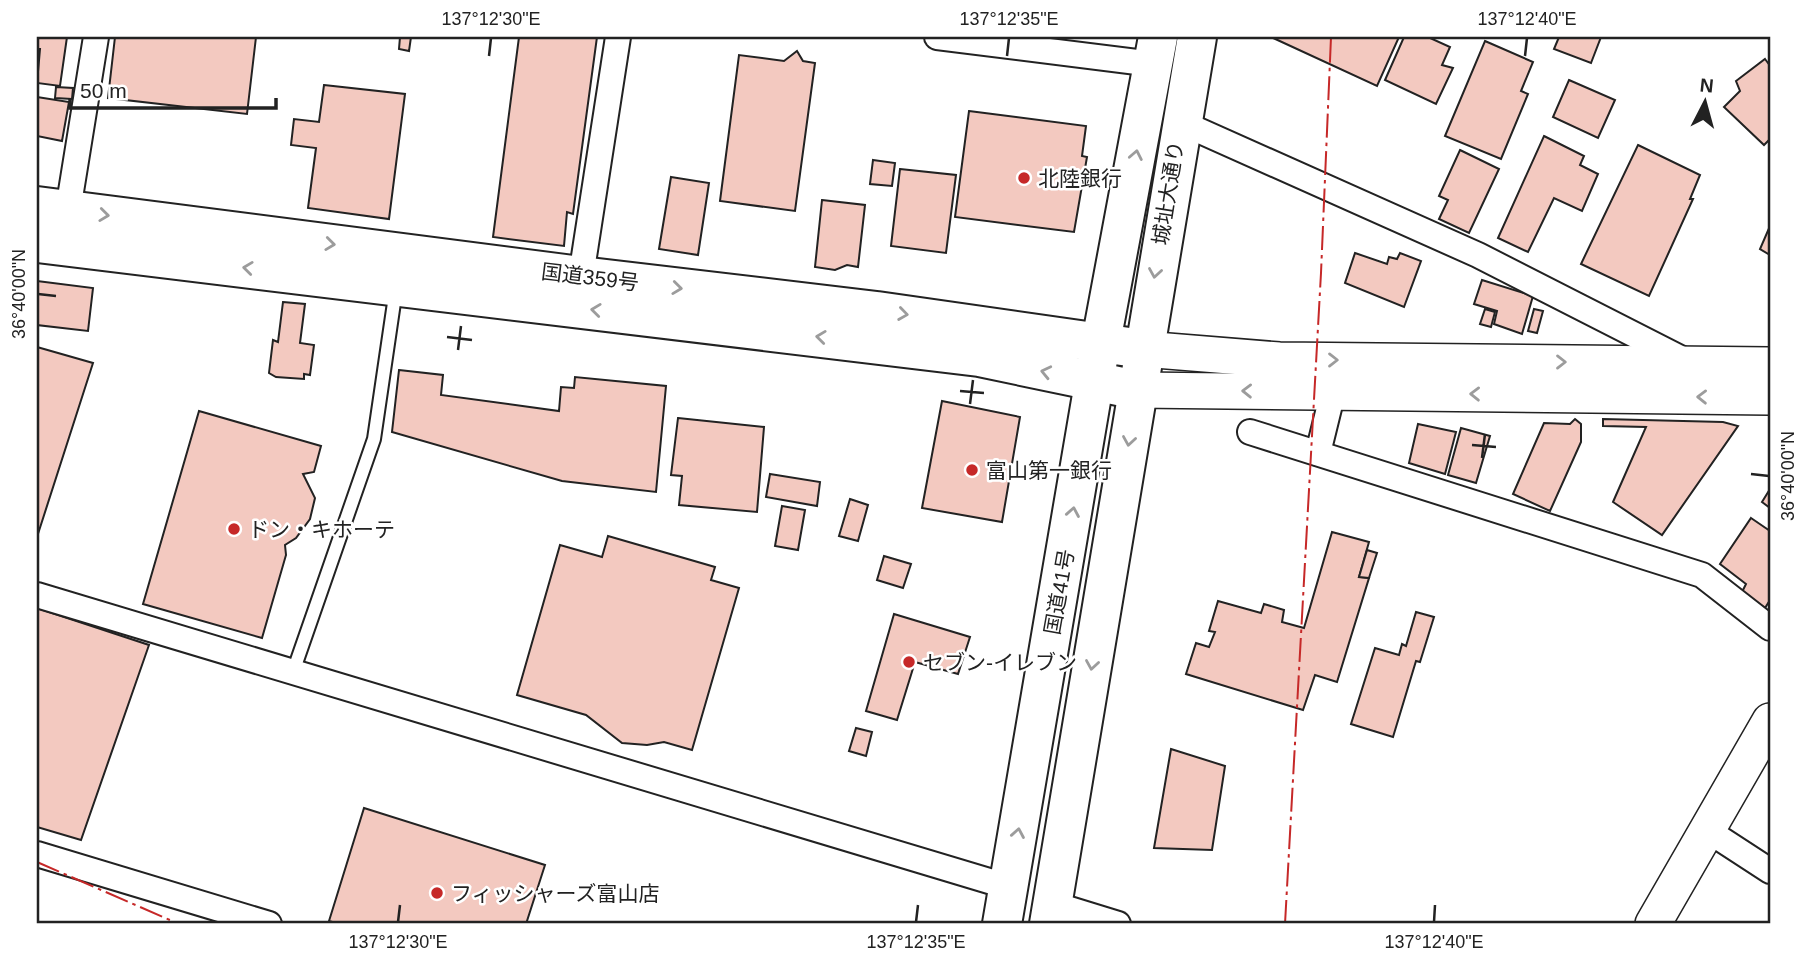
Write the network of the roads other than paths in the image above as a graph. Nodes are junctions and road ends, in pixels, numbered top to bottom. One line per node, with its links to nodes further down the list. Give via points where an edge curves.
1 (96, 37): 7 (street)
2 (618, 37): 9 (street)
3 (937, 37): 5 (street)
4 (1197, 37): 6 (highway, 城址大通り)
5 (1155, 51): 11 (highway, 城址大通り, one-way to 5)
6 (1180, 122): 12 (highway, 城址大通り, one-way to 12); 13 (street, via 1478,256)
7 (52, 208): 9 (highway, 国道359号, one-way to 9)
8 (37, 243): 10 (highway, 国道359号, one-way to 8)
9 (581, 276): 11 (highway, 国道359号, one-way to 11)
10 (397, 286): 15 (highway, 国道359号, one-way to 10, via 979,357); 23 (lane, via 374,439)
11 (1101, 342): 12 (highway, 国道359号); 15 (highway, 国道41号)
12 (1143, 349): 13 (street, one-way to 13, via 1279,360); 16 (highway, 国道41号)
13 (1691, 363): 14 (street)
14 (1770, 365)
15 (1095, 383): 16 (highway, 国道359号); 28 (highway, 国道41号, one-way to 15)
16 (1137, 390): 17 (street, one-way to 16); 29 (highway, 国道41号, one-way to 29)
17 (1333, 392): 18 (street, one-way to 17); 20 (street)
18 (1770, 397)
19 (1250, 432): 20 (street)
20 (1318, 453): 22 (street, via 1702,575)
21 (37, 594): 23 (street)
22 (1770, 628)
23 (293, 672): 28 (street)
24 (1770, 721): 25 (street)
25 (1707, 831): 27 (street); 33 (street)
26 (37, 854): 30 (street)
27 (1770, 871)
28 (1009, 887): 31 (highway, 国道41号)
29 (1051, 914): 32 (street)
30 (268, 924)
31 (1002, 924)
32 (1118, 924)
33 (1653, 924)

